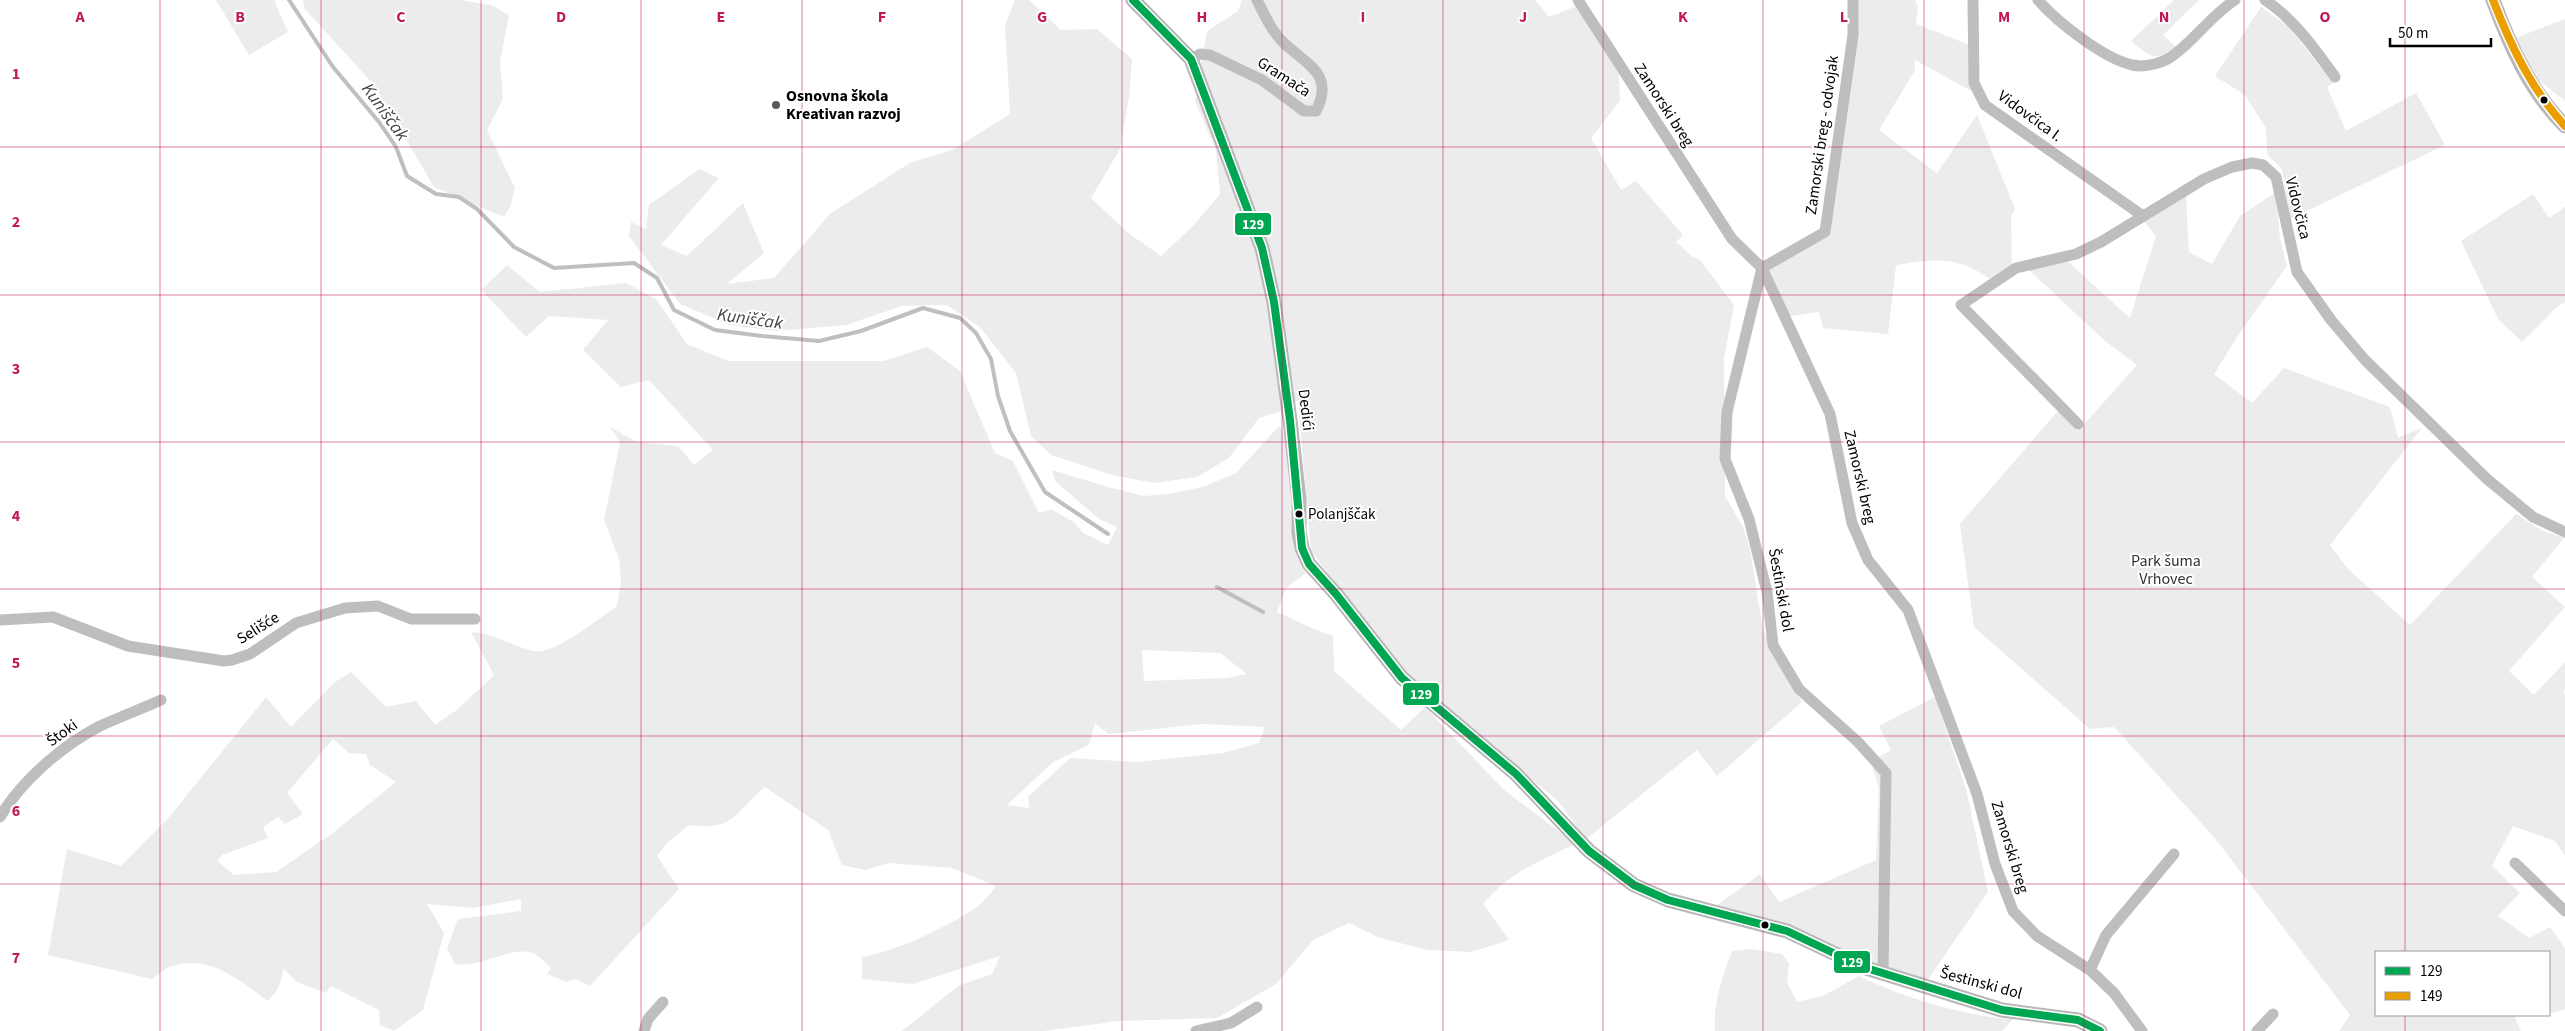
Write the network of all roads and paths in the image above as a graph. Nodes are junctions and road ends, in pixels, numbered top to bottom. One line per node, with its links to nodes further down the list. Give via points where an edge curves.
1 (1133, 0): 10 (street, Dedići)
2 (1257, 0): 10 (street, Gramača, via 1283,42 1309,63 1323,82 1322,99 1316,111 1304,111 1262,80 1210,55 1200,54)
3 (1578, 0): 14 (street, Zamorski breg, via 1732,239)
4 (1853, 0): 14 (street, Zamorski breg - odvojak, via 1853,35 1825,232)
5 (1973, 0): 13 (street, Vidovčica I., via 1974,83 1985,105)
6 (2038, 0): 7 (street, via 2082,38 2120,60 2140,66 2162,62 2174,55)
7 (2234, 0)
8 (2265, 0): 11 (street, via 2305,36)
9 (2493, 0): 12 (street, via 2530,82)
10 (1190, 59): 20 (street, Dedići, via 1262,248 1274,302 1299,499 1299,532 1309,564 1402,678)
11 (2335, 77)
12 (2565, 126)
13 (2143, 216): 15 (street, Vidovčica, via 2076,254 2016,268 1961,305); 16 (street, Vidovčica, via 2204,179 2232,167 2252,162 2270,170 2276,177 2297,272 2331,320 2366,360 2487,479 2533,517)
14 (1762, 268): 25 (street, Zamorski breg, via 1830,414 1852,523 1868,560 1908,610 1977,794 2013,911 2037,936); 26 (street, Šestinski dol, via 1727,412 1725,459 1749,519 1767,592 1773,645 1800,689 1858,742 1886,774)
15 (2078, 424)
16 (2565, 532)
17 (475, 619): 18 (street, Selišće, via 411,619 378,606 345,608 296,623 250,654 224,661 128,646 53,617)
18 (0, 620)
19 (160, 700): 21 (street, Štoki, via 99,727 72,744 32,779)
20 (1516, 774): 26 (street, Šestinski dol, via 1589,851 1634,885 1668,900 1787,931 1863,967)
21 (0, 817)
22 (2174, 854): 25 (street, via 2106,935)
23 (2516, 862): 24 (street)
24 (2565, 911)
25 (2090, 970): 33 (street, Zamorski breg, via 2114,993)
26 (1883, 973): 32 (street, Šestinski dol, via 2002,1010 2078,1020)
27 (663, 1002): 30 (street, via 648,1020)
28 (1257, 1007): 31 (street, via 1232,1023)
29 (2273, 1014): 34 (street)
30 (644, 1031)
31 (1196, 1031)
32 (2100, 1031)
33 (2142, 1031)
34 (2257, 1031)

